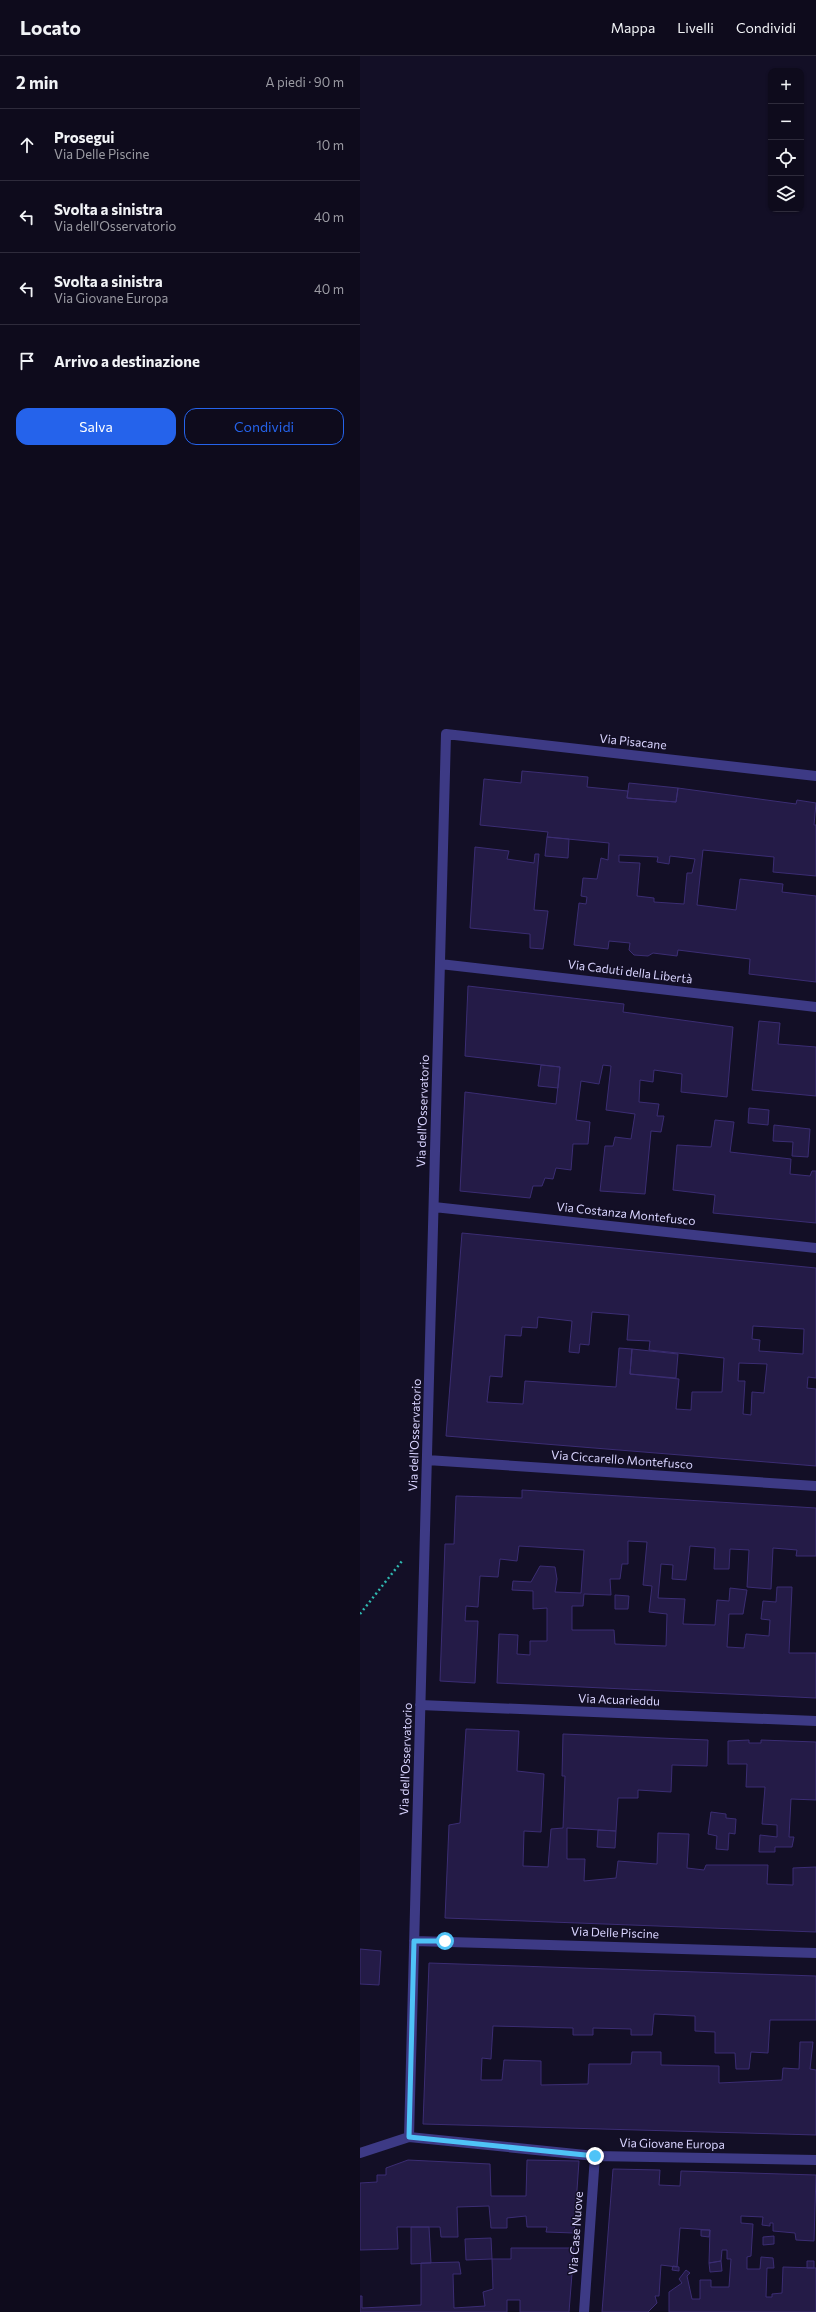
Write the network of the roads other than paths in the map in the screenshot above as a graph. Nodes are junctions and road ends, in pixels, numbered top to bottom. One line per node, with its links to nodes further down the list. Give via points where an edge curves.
1 (446, 734): 2 (street, Via Pisacane); 3 (street, Via dell'Osservatorio)
2 (816, 776)
3 (440, 964): 4 (street, Via Caduti della Libertà); 5 (street, Via dell'Osservatorio)
4 (816, 1007)
5 (434, 1207): 6 (street, Via Costanza Montefusco); 7 (street, Via dell'Osservatorio)
6 (816, 1248)
7 (427, 1460): 8 (street, Via Ciccarello Montefusco); 9 (street, Via dell'Osservatorio)
8 (816, 1486)
9 (420, 1705): 10 (street, Via Acuarieddu); 11 (street, Via dell'Osservatorio)
10 (816, 1721)
11 (414, 1941): 12 (street, Via Delle Piscine); 13 (street, Via dell'Osservatorio)
12 (816, 1953)
13 (409, 2137): 14 (street); 15 (street, Via Giovane Europa)
14 (360, 2153)
15 (595, 2156): 16 (street, Via Giovane Europa); 17 (street, Via Case Nuove)
16 (816, 2160)
17 (584, 2312)

